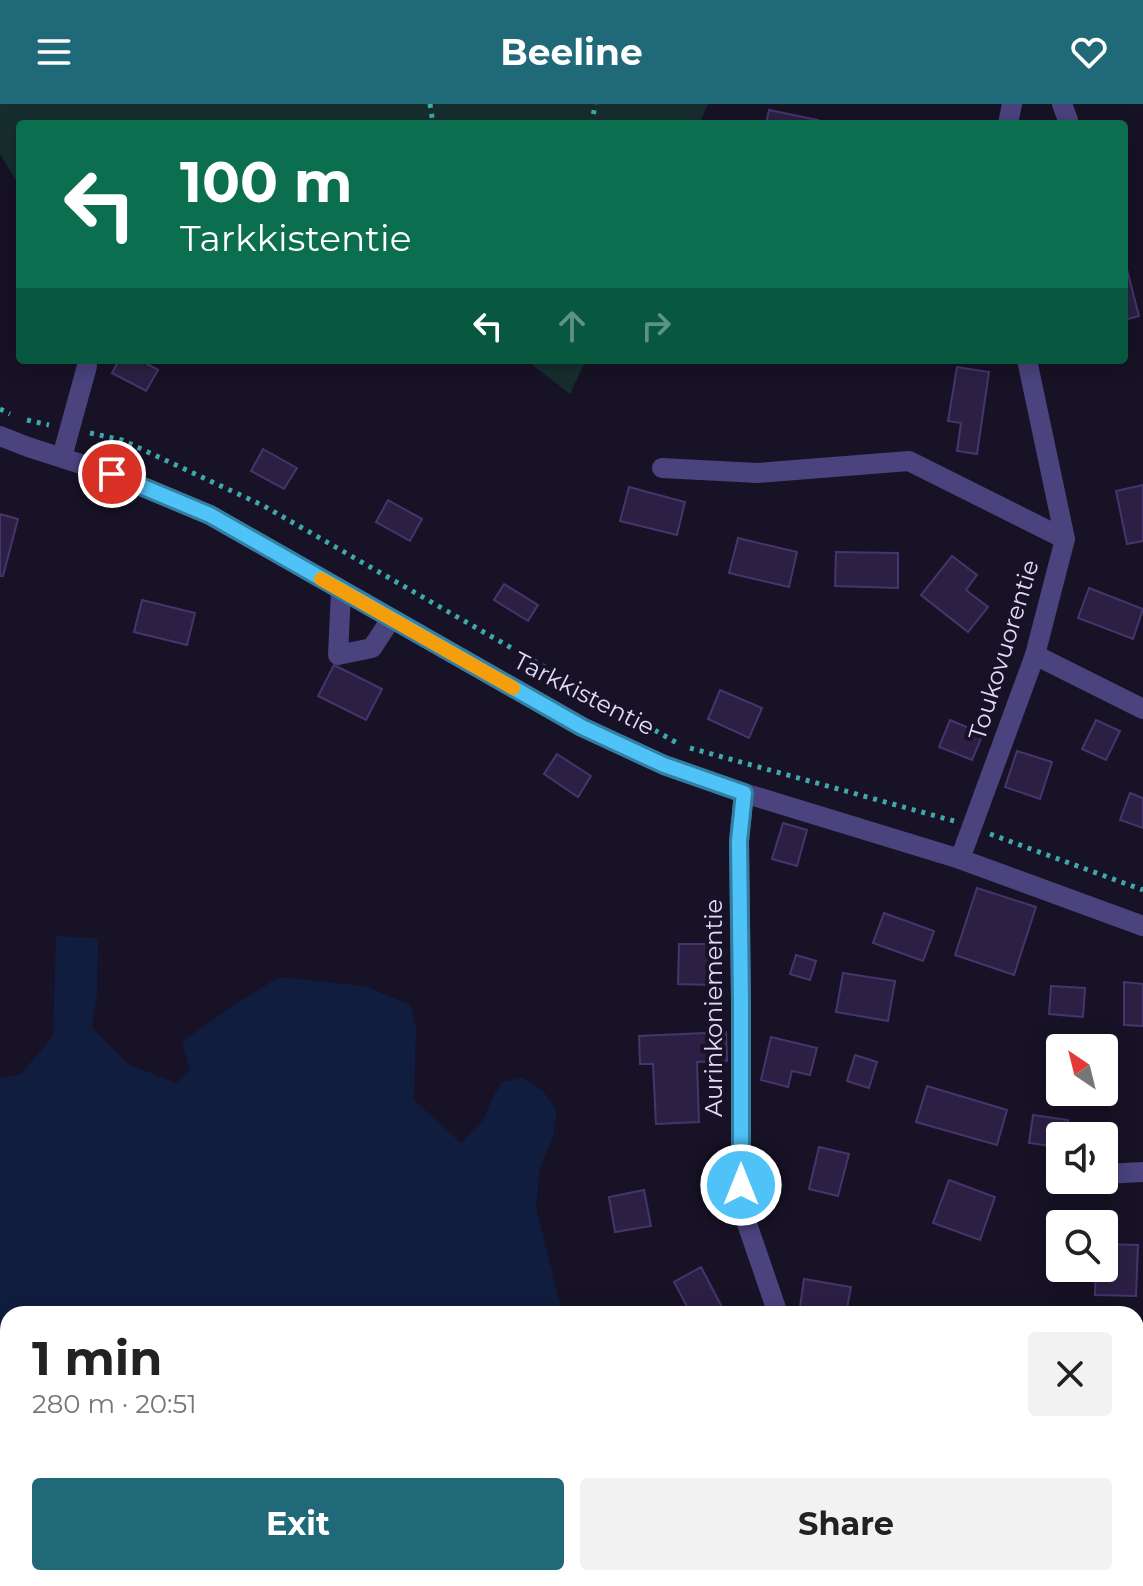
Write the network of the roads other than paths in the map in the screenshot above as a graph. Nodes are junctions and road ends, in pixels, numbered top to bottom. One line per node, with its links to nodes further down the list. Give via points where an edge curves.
1 (1028, 364): 8 (street, Toukovuorentie)
2 (87, 366): 6 (street)
3 (0, 436): 5 (street, Tarkkistentie)
4 (0, 445): 5 (street, Tarkkistentie)
5 (28, 447): 6 (street, Tarkkistentie)
6 (62, 457): 9 (street, Tarkkistentie, via 210,515)
7 (662, 468): 8 (street, via 757,473 909,461)
8 (1065, 539): 11 (street, Toukovuorentie)
9 (341, 591): 10 (street, Tarkkistentie); 10 (street, via 338,655 372,648)
10 (391, 619): 13 (street, Tarkkistentie, via 582,727 664,765)
11 (1035, 655): 12 (street); 14 (street, Toukovuorentie)
12 (1143, 709)
13 (744, 793): 14 (street, Tarkkistentie); 18 (street, Aurinkoniementie, via 739,841 741,1197)
14 (960, 859): 15 (street, Tarkkistentie)
15 (1143, 926)
16 (1143, 1172): 17 (street)
17 (1118, 1173)
18 (775, 1306)

